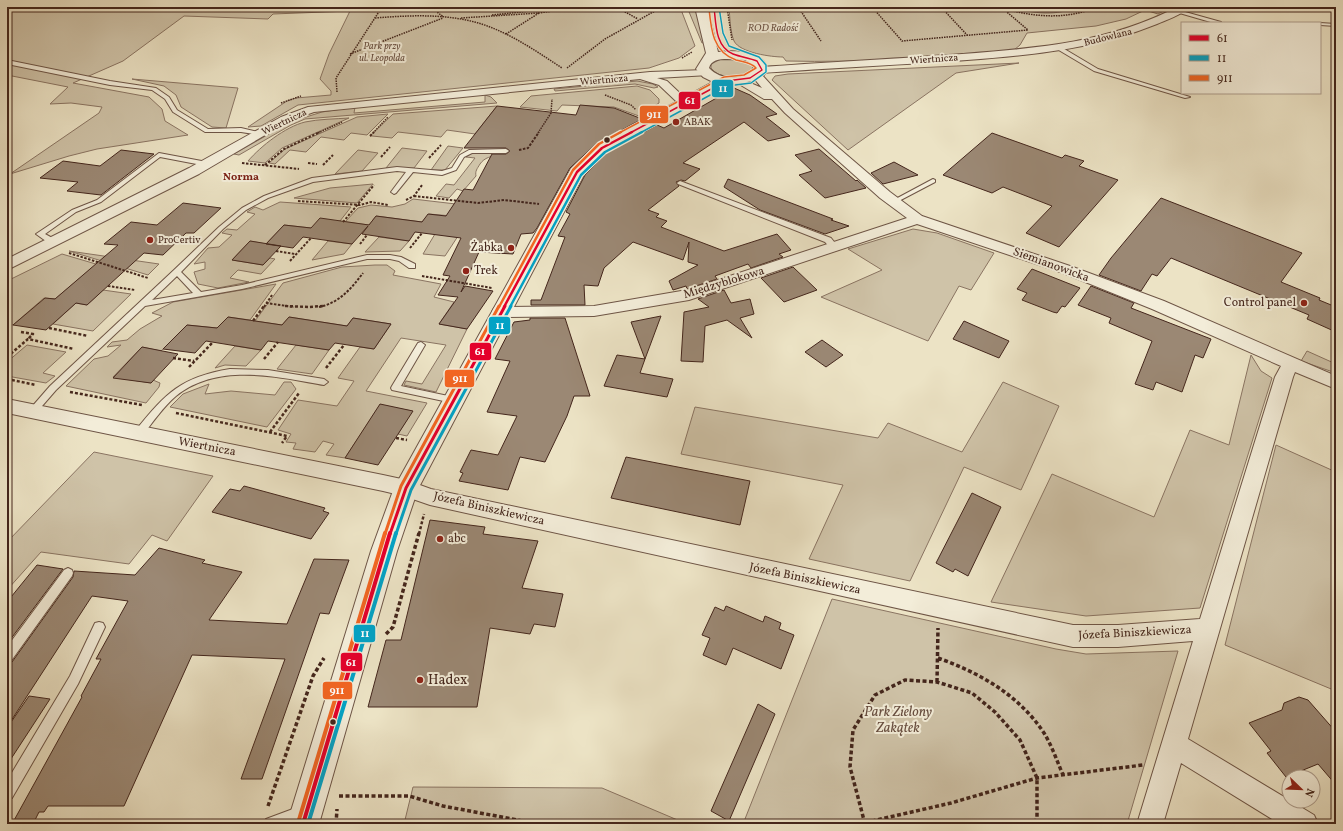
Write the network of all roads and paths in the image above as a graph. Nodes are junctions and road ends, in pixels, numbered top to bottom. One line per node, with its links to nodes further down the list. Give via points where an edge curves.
1 (382, 7): 19 (path)
2 (437, 7): 20 (path, via 438,13)
3 (570, 7): 14 (path)
4 (578, 7): 17 (path)
5 (616, 7): 22 (path)
6 (662, 7): 22 (path)
7 (701, 7): 34 (street, via 712,51)
8 (714, 7): 30 (street, via 722,45)
9 (727, 7): 30 (path)
10 (798, 7): 28 (path)
11 (872, 7): 27 (path, via 902,41)
12 (940, 7): 27 (path)
13 (1097, 7): 15 (path, via 1087,12 1063,16 1027,15)
14 (537, 8): 17 (path); 18 (path)
15 (1001, 8): 27 (path, via 1028,30)
16 (1181, 9): 23 (lane); 29 (street, Budowlana, via 1127,34)
17 (539, 13): 18 (path); 26 (path)
18 (480, 17): 21 (path)
19 (375, 18): 20 (path); 32 (path)
20 (445, 18): 21 (path); 32 (path)
21 (459, 19): 26 (path, via 490,26)
22 (638, 19): 26 (path, via 605,38 563,70)
23 (1217, 22)
24 (1321, 24): 25 (lane)
25 (1336, 25)
26 (506, 34)
27 (968, 36)
28 (821, 41)
29 (1059, 48): 31 (street, Budowlana); 40 (lane, via 1096,70)
30 (732, 49): 34 (street); 35 (street, via 750,58)
31 (1027, 52): 35 (street, Wiertnicza)
32 (350, 54): 42 (path, via 336,78)
33 (7, 62): 47 (lane, via 154,90 167,98 174,111 207,131 241,130)
34 (707, 68): 36 (street, Wiertnicza); 37 (street); 41 (street)
35 (759, 69): 37 (street); 44 (street, Siemianowicka)
36 (645, 76): 41 (street, Wiertnicza, via 663,83); 42 (street, Wiertnicza)
37 (733, 81): 41 (street); 44 (street, Siemianowicka, via 753,87)
38 (551, 93): 51 (path, via 551,114 528,148)
39 (601, 93): 43 (path, via 631,105)
40 (1187, 97)
41 (678, 105): 100 (street, via 602,148 577,172)
42 (334, 106): 47 (street, Wiertnicza, via 312,109 284,119)
43 (637, 111)
44 (789, 111): 71 (street, Siemianowicka)
45 (384, 114): 48 (path, via 392,113)
46 (348, 119): 59 (path, via 284,149)
47 (260, 133): 58 (street, Wiertnicza)
48 (370, 136)
49 (440, 145): 52 (path)
50 (390, 147): 53 (path)
51 (506, 151): 63 (lane, via 471,151 462,156 450,172)
52 (434, 153)
53 (384, 154)
54 (333, 155): 55 (path)
55 (327, 161)
56 (237, 162): 59 (path)
57 (308, 163): 60 (path)
58 (207, 164): 80 (street, Wiertnicza); 80 (lane, via 159,155 99,201 74,211 37,233)
59 (265, 165): 66 (path, via 303,170 301,178)
60 (324, 165)
61 (388, 170): 62 (lane); 66 (lane, via 312,180); 74 (path)
62 (411, 170): 63 (lane); 67 (lane)
63 (431, 172): 68 (path)
64 (933, 180): 71 (lane)
65 (680, 183): 83 (lane, via 828,240)
66 (294, 186): 69 (lane)
67 (394, 192)
68 (414, 196): 70 (path); 73 (path, via 478,203 504,200)
69 (266, 197): 74 (path); 91 (lane, via 244,209 221,228)
70 (404, 201)
71 (893, 202): 75 (street, Siemianowicka)
72 (394, 204): 74 (path, via 371,202)
73 (543, 204)
74 (357, 205): 76 (path)
75 (917, 219): 83 (street, Międzyblokowa); 117 (street, Siemianowicka, via 1068,270 1158,305)
76 (343, 222)
77 (422, 233): 81 (path)
78 (367, 235): 82 (path)
79 (311, 238): 84 (path)
80 (54, 242): 88 (street, Wiertnicza)
81 (414, 242)
82 (358, 246)
83 (835, 248): 100 (street, Międzyblokowa, via 689,296 594,311)
84 (300, 249)
85 (276, 251): 87 (path)
86 (68, 252): 93 (path)
87 (296, 254)
88 (7, 265)
89 (412, 266): 92 (lane, via 395,258 367,257); 96 (path, via 418,275)
90 (366, 268): 98 (path, via 353,288 339,300 322,307 307,308)
91 (177, 272): 93 (lane); 97 (lane)
92 (288, 276): 97 (lane); 98 (path)
93 (167, 282): 99 (lane)
94 (108, 286): 95 (path)
95 (122, 288)
96 (499, 289)
97 (199, 294): 99 (lane)
98 (266, 303): 101 (path)
99 (143, 304): 104 (lane)
100 (500, 312): 123 (street)
101 (253, 321)
102 (49, 328): 104 (path)
103 (21, 332): 105 (path, via 33,334)
104 (106, 339): 110 (lane)
105 (28, 340): 110 (path); 114 (path)
106 (212, 342): 111 (path)
107 (278, 342): 112 (path)
108 (344, 345): 113 (path)
109 (421, 345): 123 (lane, via 395,388)
110 (92, 352): 122 (lane)
111 (203, 352)
112 (266, 356)
113 (334, 357)
114 (7, 358)
115 (173, 358): 116 (path)
116 (194, 361)
117 (1290, 364): 121 (street, Siemianowicka); 136 (street, Józefa Biniszkiewicza)
118 (7, 379): 122 (path)
119 (309, 380): 120 (lane); 125 (lane, via 234,371 195,381 178,389); 127 (path)
120 (324, 382)
121 (1336, 383)
122 (53, 388): 125 (path); 126 (lane)
123 (453, 400): 132 (street)
124 (7, 406): 126 (street, Wiertnicza)
125 (158, 409): 127 (path); 128 (lane)
126 (33, 411): 128 (street, Wiertnicza)
127 (270, 432): 130 (path, via 287,436)
128 (139, 433): 132 (street, Wiertnicza)
129 (396, 438): 131 (path, via 410,440)
130 (281, 445)
131 (406, 446)
132 (418, 492): 134 (street, Józefa Biniszkiewicza); 137 (path, via 393,627); 149 (street, via 384,551)
133 (68, 573): 139 (lane)
134 (938, 608): 136 (street, Józefa Biniszkiewicza, via 1072,636 1118,636); 140 (path)
135 (99, 628): 146 (lane, via 74,680)
136 (1209, 629): 142 (street, Józefa Biniszkiewicza)
137 (381, 639)
138 (327, 652): 148 (path, via 313,676 268,802)
139 (7, 657)
140 (938, 658): 141 (path); 143 (path, via 981,675 1004,690 1024,708 1044,733)
141 (937, 682): 144 (path, via 972,693 995,712 1020,740); 154 (path, via 906,680 875,695 853,730 850,767)
142 (1172, 754): 143 (path); 156 (street, Józefa Biniszkiewicza); 157 (street)
143 (1063, 775): 144 (path)
144 (1037, 778): 154 (path, via 951,803); 155 (path, via 1037,818)
145 (339, 788): 147 (path)
146 (7, 793)
147 (337, 796): 150 (path, via 409,796 443,806); 152 (path)
148 (268, 810)
149 (306, 817): 151 (lane)
150 (534, 823): 153 (path)
151 (271, 824)
152 (336, 824)
153 (539, 824)
154 (863, 824)
155 (1034, 824)
156 (1150, 824)
157 (1305, 824)

